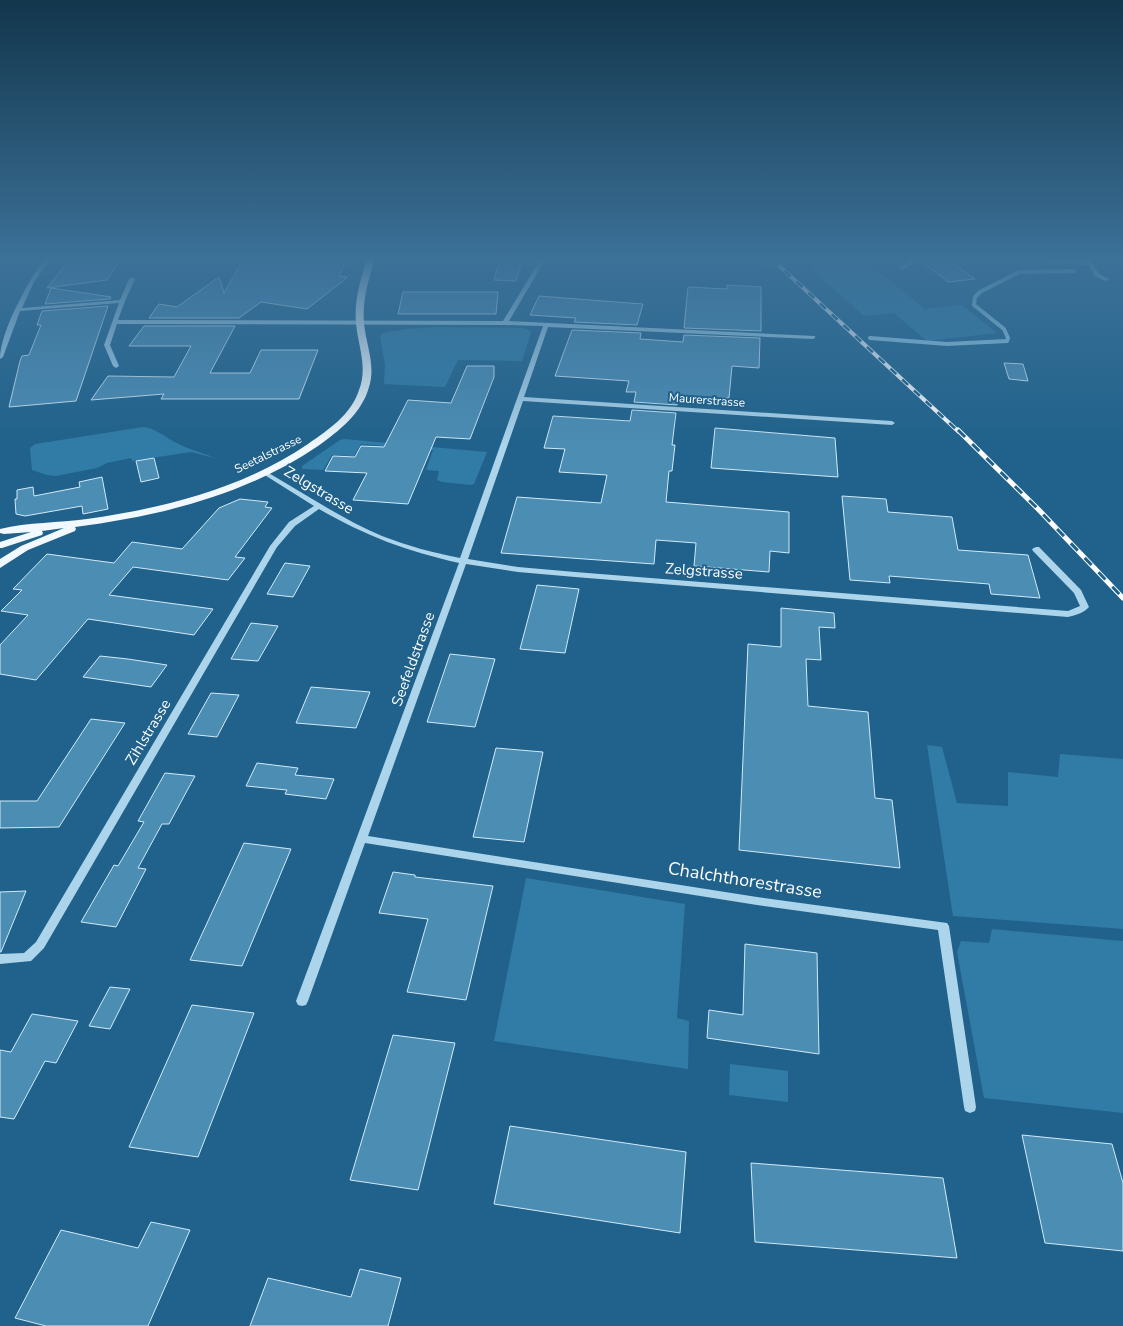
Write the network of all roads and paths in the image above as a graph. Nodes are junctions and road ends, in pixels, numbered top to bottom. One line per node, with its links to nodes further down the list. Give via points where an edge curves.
1 (13, 322): 7 (street)
2 (115, 322): 4 (street); 8 (street, via 107,345)
3 (505, 322): 4 (street); 5 (street)
4 (360, 323): 11 (main road, Seetalstrasse, via 368,364 368,376 360,399 341,424 320,442)
5 (546, 325): 6 (street); 9 (street, Seefeldstrasse)
6 (813, 337)
7 (0, 357)
8 (116, 366)
9 (520, 399): 10 (street, Maurerstrasse); 18 (street, Seefeldstrasse)
10 (892, 423)
11 (265, 474): 12 (street, Zelgstrasse); 13 (main road, Seetalstrasse, via 191,500)
12 (318, 507): 18 (street, Zelgstrasse, via 383,539 430,554); 21 (street, Zihlstrasse, via 292,524 274,546 40,945 27,958)
13 (86, 522): 14 (main road, Seetalstrasse); 19 (main road, via 27,546)
14 (61, 526): 15 (main road, Seetalstrasse); 16 (main road, Seetalstrasse)
15 (2, 530): 16 (main road, via 6,540)
16 (1, 546)
17 (1036, 549): 18 (street, Zelgstrasse, via 1078,592 1085,607 1068,614 593,576)
18 (464, 560): 20 (street, Seefeldstrasse)
19 (0, 565)
20 (362, 839): 22 (street, Seefeldstrasse); 23 (street, Chalchthorestrasse, via 758,901 943,926)
21 (0, 959)
22 (302, 1001)
23 (970, 1107)

